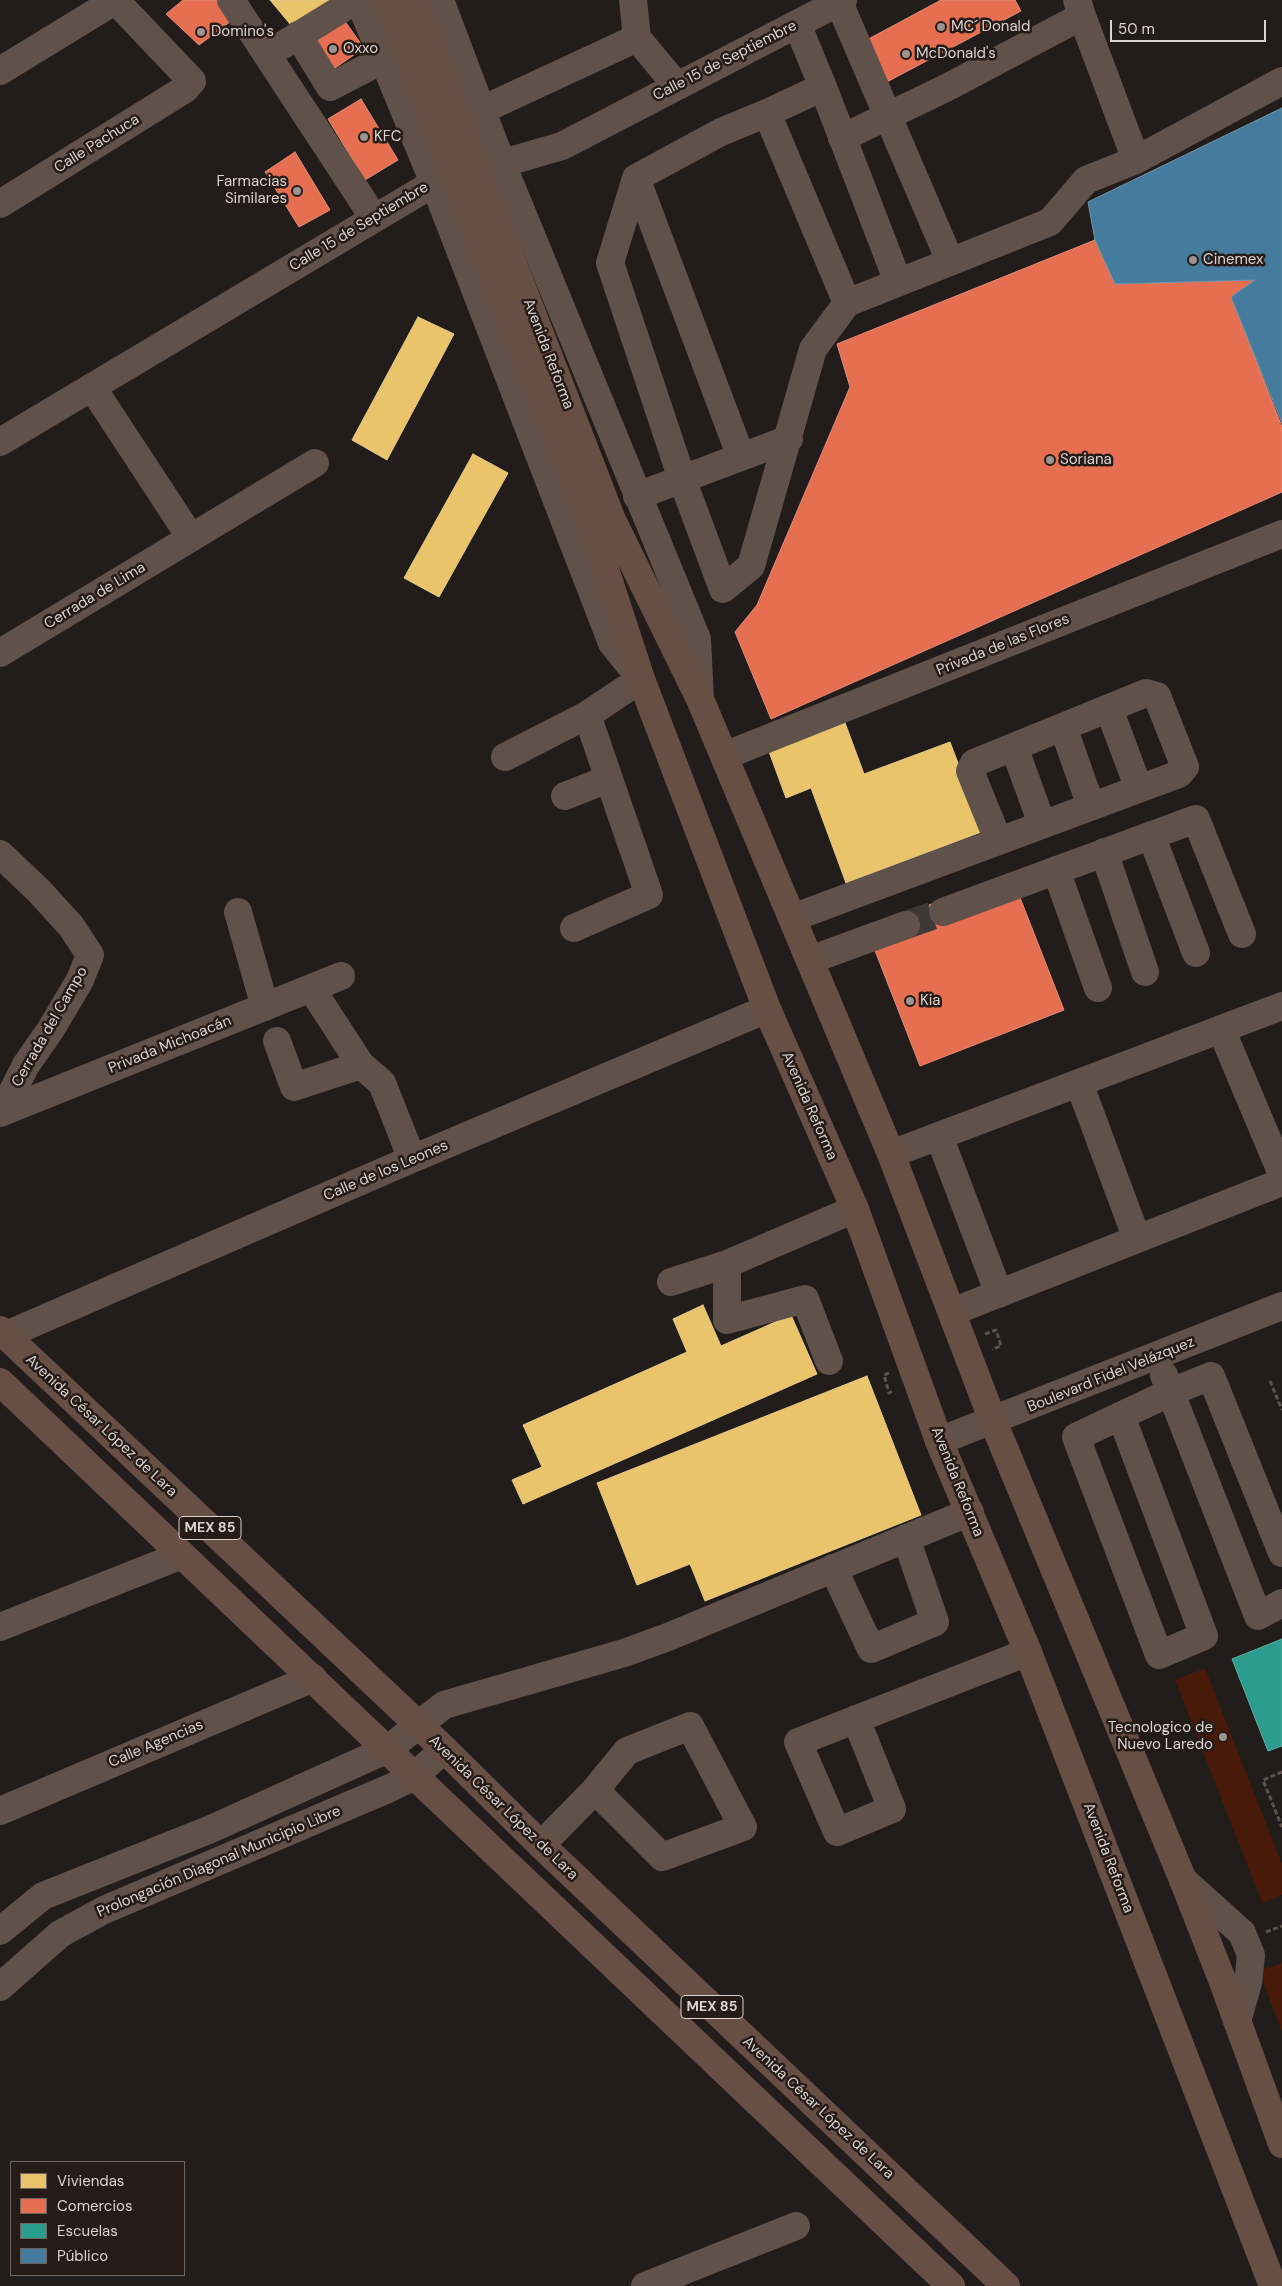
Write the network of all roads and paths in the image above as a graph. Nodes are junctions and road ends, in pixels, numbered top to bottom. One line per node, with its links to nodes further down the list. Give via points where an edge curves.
1 (115, 0): 15 (street); 26 (street, Calle Pachuca, via 192,81 185,89)
2 (231, 0): 13 (street)
3 (357, 0): 11 (street); 14 (street, Avenida Reforma)
4 (387, 0): 24 (main road, Avenida Reforma)
5 (416, 0): 24 (main road, Avenida Reforma)
6 (440, 0): 19 (street, Avenida Reforma)
7 (632, 0): 12 (street)
8 (841, 1): 10 (street, Calle 15 de Septiembre); 21 (street)
9 (1080, 8): 21 (street, via 946,88); 23 (street)
10 (797, 24): 17 (street, Calle 15 de Septiembre); 18 (street)
11 (298, 35): 13 (street); 14 (street, via 330,87)
12 (637, 38): 17 (street); 19 (street)
13 (268, 56): 27 (street)
14 (382, 60): 24 (street, Avenida Reforma)
15 (0, 71)
16 (1282, 81): 23 (street)
17 (677, 86): 24 (street, Calle 15 de Septiembre, via 562,146)
18 (823, 86): 20 (street); 22 (street)
19 (482, 110): 24 (street, Avenida Reforma)
20 (767, 113): 25 (street, via 721,132); 30 (street)
21 (888, 116): 22 (street); 28 (street)
22 (842, 138): 29 (street)
23 (1136, 160): 28 (street, via 1086,180 1050,222)
24 (467, 174): 27 (street, Calle 15 de Septiembre); 37 (street, Avenida Reforma); 41 (main road, Avenida Reforma); 42 (main road, Avenida Reforma, via 612,520)
25 (636, 178): 34 (street); 36 (street, via 610,263)
26 (0, 204)
27 (374, 218): 31 (street, Calle 15 de Septiembre)
28 (950, 261): 29 (street)
29 (898, 282): 30 (street)
30 (847, 304): 32 (street, via 813,349)
31 (92, 387): 33 (street, Calle 15 de Septiembre); 39 (street)
32 (789, 439): 34 (street); 36 (street, via 751,566 723,589)
33 (0, 442)
34 (741, 457): 36 (street)
35 (314, 464): 39 (street, Cerrada de Lima)
36 (682, 479): 37 (street)
37 (637, 496): 42 (street, Avenida Reforma, via 697,639)
38 (1282, 534): 47 (street, Privada de las Flores)
39 (190, 538): 40 (street, Cerrada de Lima)
40 (0, 653)
41 (642, 679): 44 (street); 73 (main road, Avenida Reforma)
42 (700, 700): 47 (main road, Avenida Reforma)
43 (1109, 708): 45 (street); 50 (street); 50 (street, via 1146,693 1156,696 1185,767 1179,774)
44 (587, 716): 48 (street); 49 (street)
45 (1064, 727): 46 (street); 52 (street)
46 (1014, 747): 53 (street); 55 (street, via 974,763 970,771)
47 (724, 756): 61 (main road, Avenida Reforma)
48 (504, 757)
49 (608, 779): 51 (street); 63 (street, via 649,895)
50 (1139, 789): 52 (street)
51 (565, 796)
52 (1091, 806): 53 (street)
53 (1042, 824): 55 (street)
54 (1150, 835): 56 (street); 64 (street, via 1196,819); 65 (street)
55 (998, 840): 61 (street)
56 (1104, 852): 58 (street); 67 (street)
57 (0, 854): 78 (street, Cerrada del Campo, via 71,926 90,955 80,980 52,1029 26,1065)
58 (1056, 870): 60 (street); 70 (street)
59 (238, 912): 72 (street)
60 (943, 912)
61 (792, 918): 66 (main road, Avenida Reforma)
62 (906, 925): 66 (street)
63 (574, 928)
64 (1242, 934)
65 (1196, 953)
66 (810, 960): 80 (main road, Avenida Reforma)
67 (1144, 972)
68 (341, 976): 69 (street, Privada Michoacán)
69 (311, 988): 72 (street, Privada Michoacán); 76 (street)
70 (1098, 988)
71 (1282, 1006): 74 (street)
72 (265, 1007): 78 (street, Privada Michoacán)
73 (767, 1009): 81 (street, Calle de los Leones); 84 (main road, Avenida Reforma)
74 (1221, 1029): 77 (street); 82 (street)
75 (277, 1041): 76 (street, via 294,1087)
76 (361, 1065): 81 (street, via 382,1083)
77 (1079, 1083): 79 (street); 85 (street)
78 (1, 1112)
79 (939, 1136): 80 (street); 88 (street)
80 (891, 1154): 90 (main road, Avenida Reforma)
81 (412, 1159): 92 (street, Calle de los Leones)
82 (1282, 1174)
83 (1282, 1182): 85 (street)
84 (855, 1208): 86 (street); 104 (main road, Avenida Reforma)
85 (1137, 1239): 88 (street)
86 (727, 1264): 87 (street); 95 (street, via 727,1320 805,1299)
87 (671, 1282)
88 (999, 1294): 90 (street)
89 (1282, 1306): 94 (street, Boulevard Fidel Velázquez)
90 (952, 1312): 103 (main road, Avenida Reforma)
91 (996, 1330): 93 (path, via 1001,1346)
92 (3, 1333): 115 (main road, Avenida César López de Lara / MEX 85)
93 (990, 1350)
94 (1157, 1356): 100 (street); 103 (street, Boulevard Fidel Velázquez)
95 (830, 1361)
96 (884, 1375): 99 (path, via 889,1393)
97 (1270, 1381): 101 (path)
98 (0, 1382): 108 (main road, MEX 85)
99 (894, 1390)
100 (1171, 1392): 102 (street); 107 (street, via 1211,1376); 110 (street, via 1258,1616)
101 (1282, 1410)
102 (1121, 1416): 102 (street, via 1076,1437 1159,1654 1204,1636)
103 (993, 1421): 104 (street, Boulevard Fidel Velázquez); 126 (main road, Avenida Reforma)
104 (940, 1441): 105 (main road, Avenida Reforma)
105 (970, 1512): 106 (street); 112 (main road, Avenida Reforma)
106 (906, 1538): 109 (street); 109 (street, via 935,1622 871,1649)
107 (1282, 1553)
108 (182, 1554): 111 (street); 113 (main road, MEX 85)
109 (833, 1568): 115 (street, via 624,1653 444,1705)
110 (1282, 1603)
111 (0, 1627)
112 (1028, 1652): 114 (street); 137 (main road, Avenida Reforma)
113 (313, 1678): 116 (main road, MEX 85); 121 (street, Calle Agencias)
114 (856, 1719)
115 (419, 1726): 116 (street); 117 (main road, Avenida César López de Lara / MEX 85)
116 (388, 1749): 119 (main road, MEX 85); 123 (street)
117 (444, 1749): 119 (street, Prolongación Diagonal Municipio Libre); 124 (main road, Avenida César López de Lara / MEX 85)
118 (1282, 1772): 122 (path, via 1263,1780)
119 (415, 1776): 125 (street, Prolongación Diagonal Municipio Libre); 135 (main road, MEX 85)
120 (595, 1790): 120 (street, via 627,1751 690,1726 743,1827 662,1857); 124 (street)
121 (0, 1811)
122 (1282, 1827)
123 (211, 1829): 125 (street); 127 (street)
124 (541, 1846): 136 (main road, Avenida César López de Lara / MEX 85)
125 (221, 1860): 130 (street, Prolongación Diagonal Municipio Libre, via 104,1910 60,1934)
126 (1183, 1880): 131 (main road, Avenida Reforma); 131 (street, via 1242,1933 1251,1955 1248,1983)
127 (43, 1896): 128 (street); 129 (street)
128 (0, 1914)
129 (0, 1932)
130 (0, 1987)
131 (1237, 2021): 132 (main road, Avenida Reforma)
132 (1282, 2144)
133 (796, 2226): 134 (street)
134 (645, 2286)
135 (951, 2286)
136 (1006, 2286)
137 (1273, 2286)

